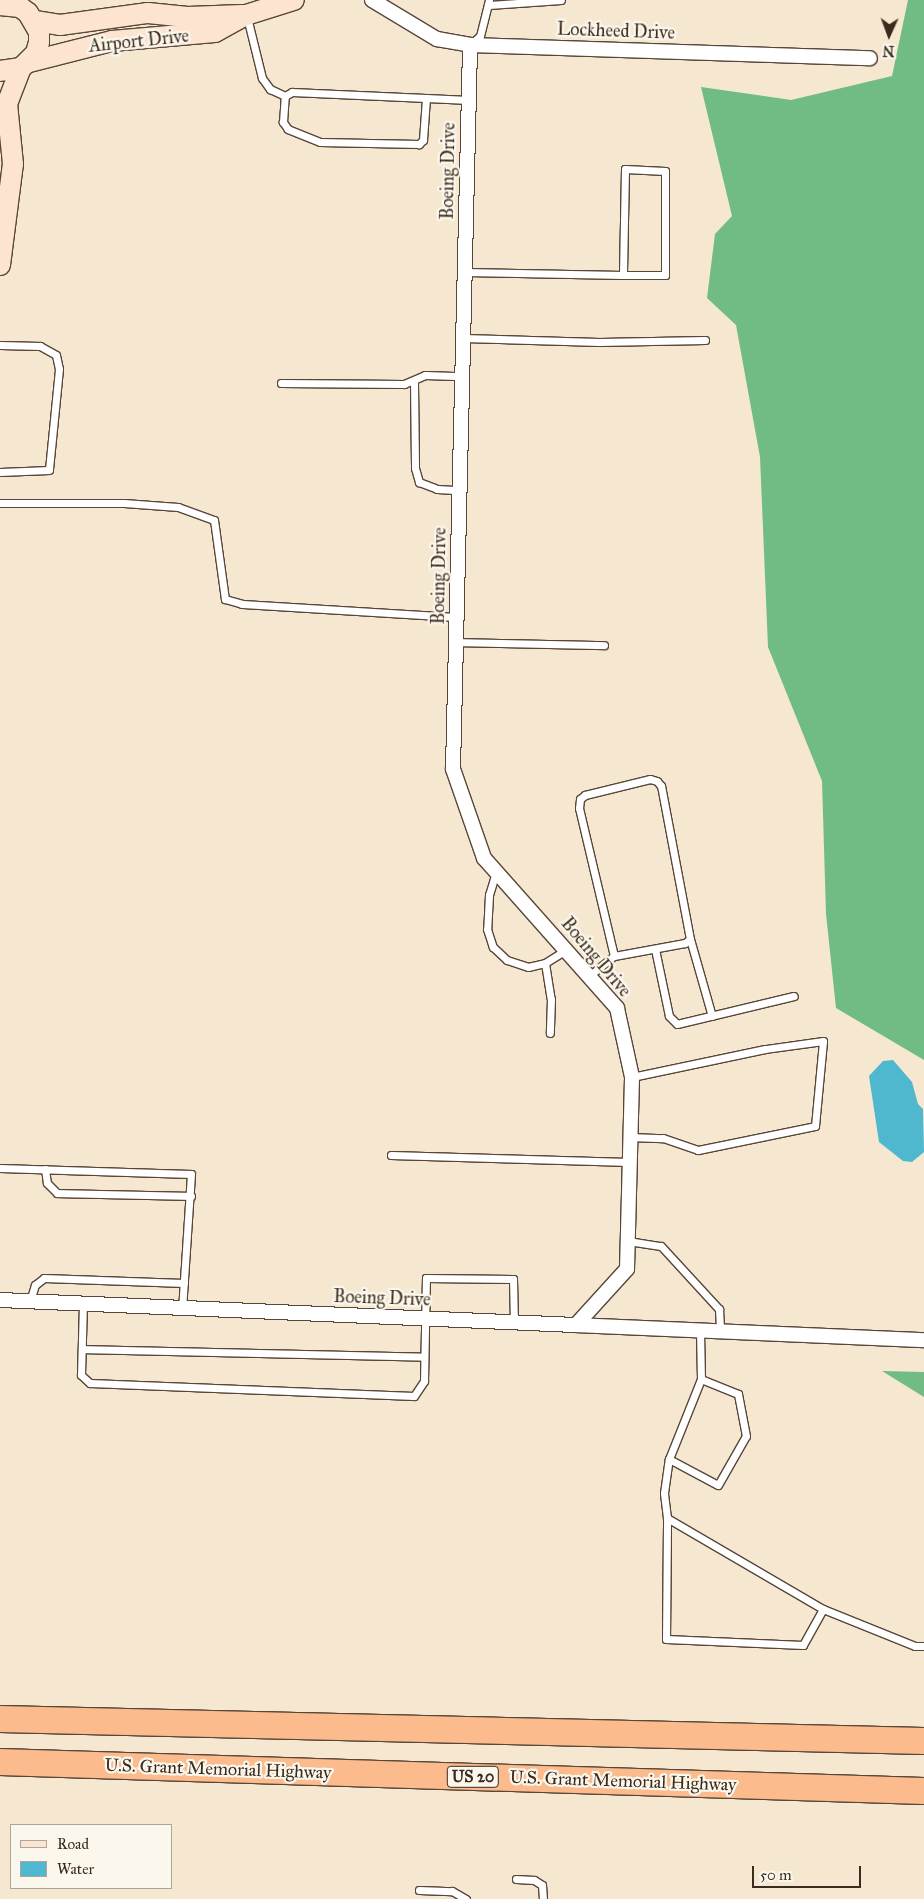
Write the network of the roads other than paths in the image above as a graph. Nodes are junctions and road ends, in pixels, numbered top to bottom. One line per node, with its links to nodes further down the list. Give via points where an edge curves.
1 (294, 0): 6 (street, Airport Drive)
2 (372, 0): 8 (street, Lockheed Drive, via 437,39)
3 (562, 0): 4 (lane)
4 (489, 3): 8 (lane, via 480,36)
5 (0, 5): 7 (street, via 20,7)
6 (246, 15): 7 (street, Airport Drive, via 188,17 148,14 60,25); 10 (street, Airport Drive, via 215,32 112,41); 12 (lane, via 262,78 270,88)
7 (35, 21): 10 (street, via 39,42)
8 (470, 45): 9 (street, Lockheed Drive); 14 (street, Boeing Drive)
9 (870, 58)
10 (25, 65): 11 (street, Airport Drive); 15 (street, via 7,104 13,164)
11 (0, 71)
12 (285, 96): 13 (lane, via 292,92); 13 (lane, via 283,122 288,129 320,142 419,144 423,140)
13 (426, 98): 14 (lane)
14 (469, 100): 16 (street, Boeing Drive)
15 (0, 265)
16 (464, 272): 17 (lane); 18 (street, Boeing Drive)
17 (623, 275): 17 (lane, via 665,275 665,171 625,169)
18 (463, 338): 19 (lane, via 599,342); 21 (street, Boeing Drive)
19 (705, 340)
20 (0, 345): 24 (lane, via 40,346 56,355 59,369 49,470)
21 (462, 376): 22 (lane, via 425,375); 25 (street, Boeing Drive)
22 (414, 382): 23 (lane); 25 (lane, via 414,468 420,482 437,489)
23 (281, 383)
24 (0, 472)
25 (459, 490): 27 (street, Boeing Drive)
26 (0, 502): 27 (lane, via 178,507 214,520 225,599 242,604)
27 (456, 617): 28 (street, Boeing Drive)
28 (456, 642): 29 (lane); 30 (street, Boeing Drive, via 453,769 484,858)
29 (604, 645)
30 (496, 872): 33 (street, Boeing Drive); 35 (lane, via 488,894 487,929 493,947 507,960 528,967)
31 (690, 939): 32 (lane, via 686,943); 34 (lane, via 661,786 650,779 585,794 580,799 579,808); 38 (lane)
32 (655, 949): 34 (lane); 38 (lane, via 672,1020 678,1024)
33 (566, 950): 35 (lane); 36 (street, Boeing Drive)
34 (614, 956): 36 (lane)
35 (545, 964): 39 (lane, via 551,999)
36 (589, 976): 40 (street, Boeing Drive, via 617,1008)
37 (794, 996): 38 (lane)
38 (712, 1016)
39 (550, 1032)
40 (632, 1077): 41 (street, Boeing Drive); 41 (lane, via 823,1041 815,1126 698,1150 663,1138)
41 (629, 1136): 43 (street, Boeing Drive)
42 (391, 1155): 43 (lane)
43 (628, 1162): 47 (street, Boeing Drive)
44 (0, 1168): 45 (lane)
45 (45, 1169): 46 (lane, via 47,1183 57,1193); 46 (lane, via 191,1170)
46 (191, 1196): 48 (lane)
47 (628, 1241): 55 (street, Boeing Drive, via 627,1269); 57 (lane, via 661,1246 719,1309)
48 (184, 1283): 50 (lane, via 44,1278 36,1285); 52 (lane)
49 (0, 1300): 50 (street, Boeing Drive)
50 (30, 1301): 51 (street, Boeing Drive)
51 (83, 1304): 52 (street, Boeing Drive); 59 (lane)
52 (182, 1308): 53 (street, Boeing Drive)
53 (426, 1318): 54 (street, Boeing Drive); 54 (lane, via 426,1278 513,1279); 60 (lane)
54 (514, 1322): 55 (street, Boeing Drive)
55 (576, 1324): 56 (street)
56 (700, 1330): 57 (street); 61 (lane)
57 (720, 1330): 58 (street)
58 (924, 1340)
59 (82, 1349): 60 (lane); 60 (lane, via 81,1376 90,1383 414,1396 424,1381)
60 (424, 1357)
61 (701, 1379): 62 (lane); 62 (lane, via 738,1394 746,1436 718,1485)
62 (669, 1459): 63 (lane, via 664,1493)
63 (667, 1518): 64 (lane); 64 (lane, via 666,1639 803,1645)
64 (822, 1609): 65 (lane, via 914,1646)
65 (924, 1646)
66 (12, 1719): 67 (highway)
67 (924, 1741)
68 (11, 1762): 69 (highway, U.S. Grant Memorial Highway / US 20)
69 (924, 1791)
70 (516, 1879): 73 (lane, via 534,1880 542,1885)
71 (419, 1890): 72 (lane, via 452,1891)
72 (466, 1899)
73 (543, 1899)

